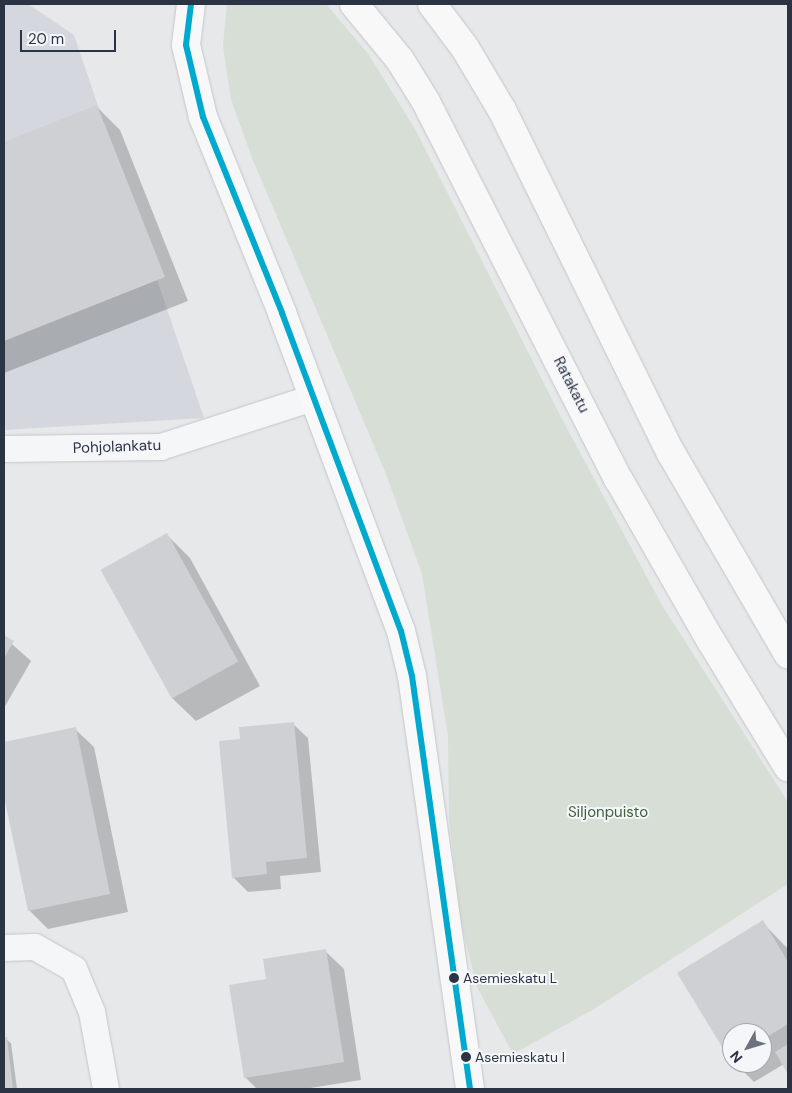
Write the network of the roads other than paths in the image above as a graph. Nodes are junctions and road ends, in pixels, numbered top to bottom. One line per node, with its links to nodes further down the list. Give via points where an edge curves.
1 (191, 4): 4 (main road, via 186,45 202,117 282,313)
2 (354, 4): 7 (main road, Ratakatu, via 400,60 426,102 619,480 711,642)
3 (432, 4): 6 (main road, via 465,48 502,110 671,453)
4 (312, 398): 5 (street, Pohjolankatu, via 161,447); 10 (main road, via 401,631 412,676)
5 (4, 449)
6 (788, 654)
7 (788, 768)
8 (4, 948): 9 (street, via 35,947 74,969 92,1012)
9 (106, 1089)
10 (470, 1089)

